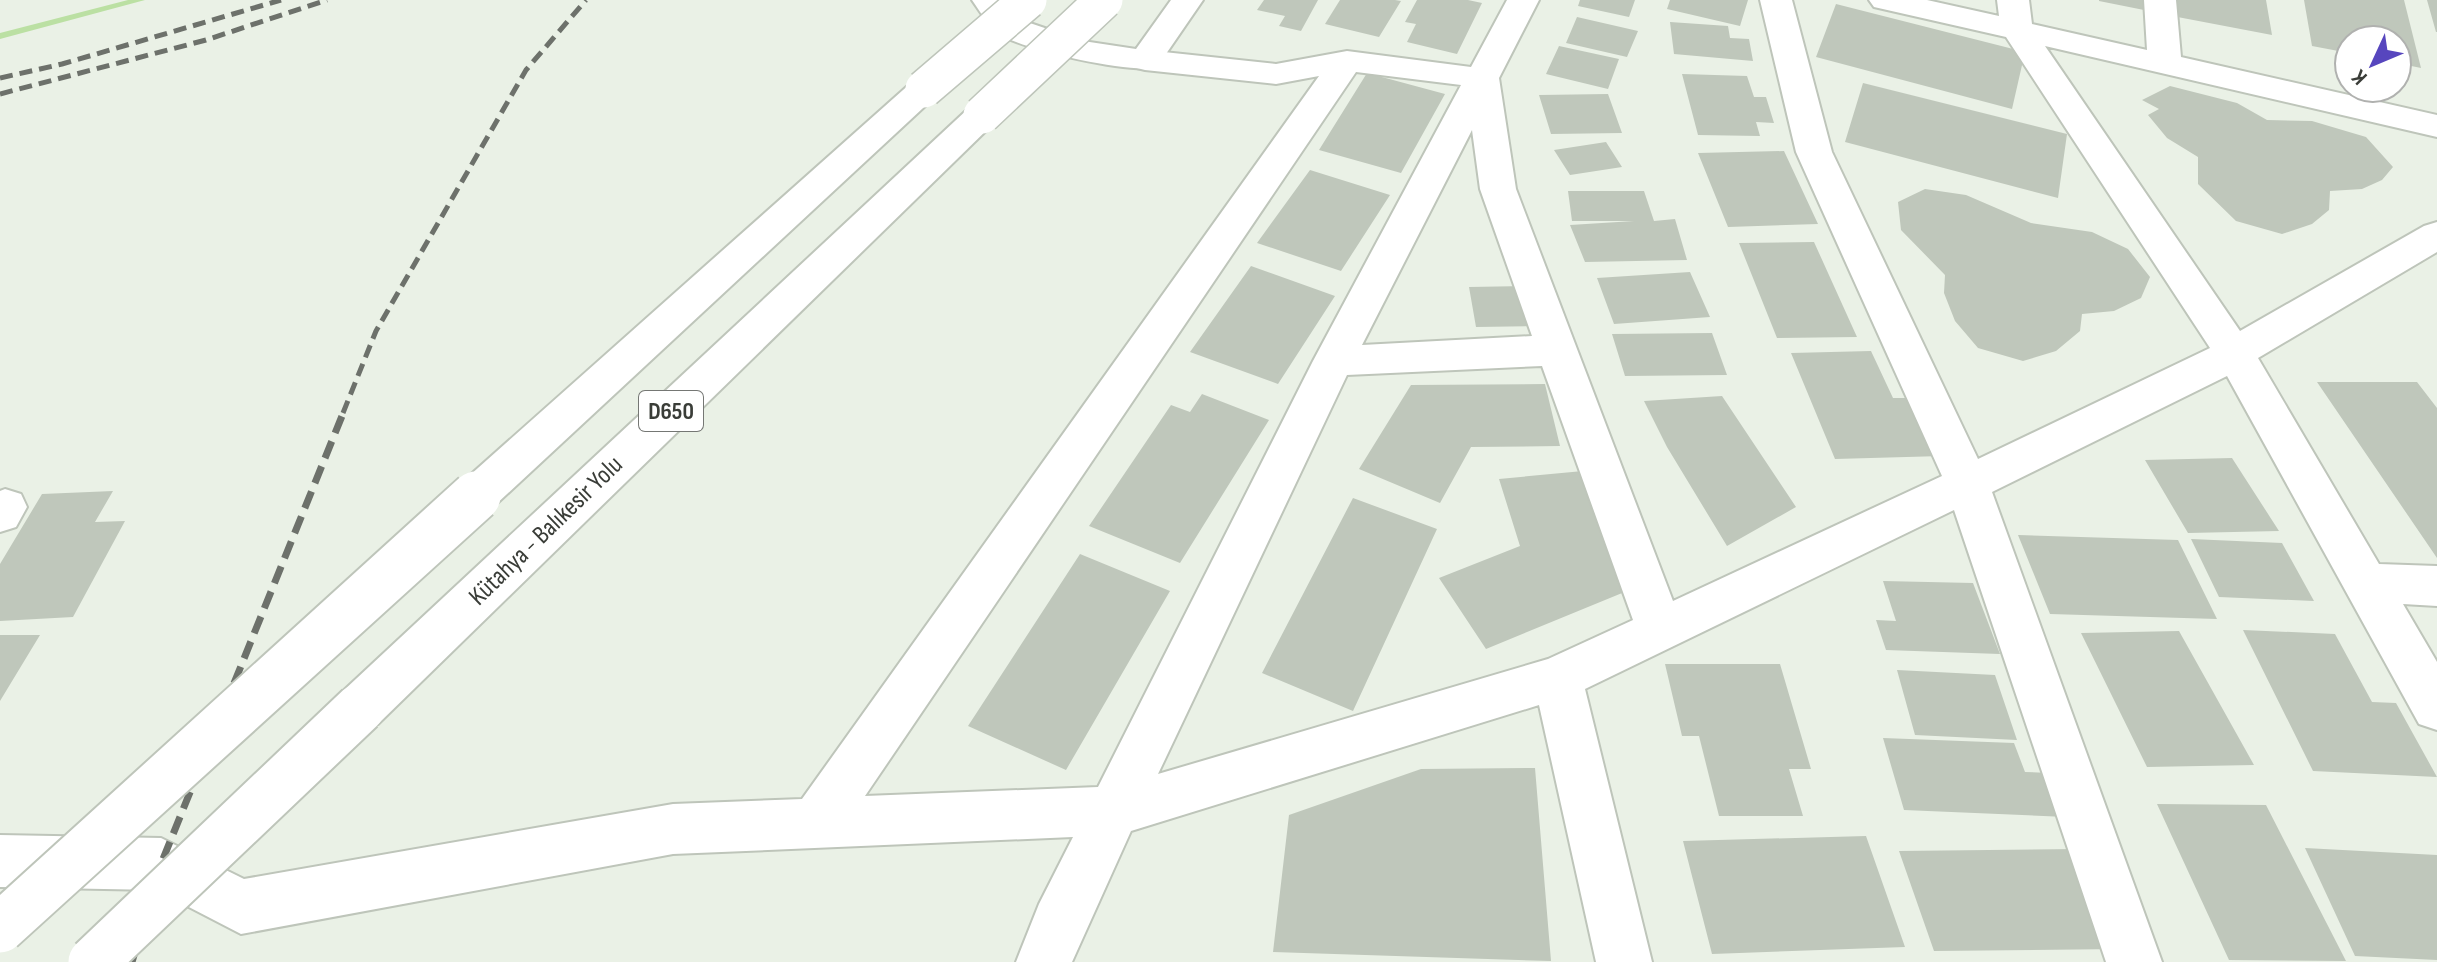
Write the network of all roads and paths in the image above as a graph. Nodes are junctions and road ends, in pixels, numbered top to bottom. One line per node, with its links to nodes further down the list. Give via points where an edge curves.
1 (988, 0): 10 (main road, via 1010,27 1078,50)
2 (1028, 0): 28 (main road, D650, bridge, via 912,99)
3 (1104, 0): 29 (main road, Kütahya - Balıkesir Yolu / D650, bridge)
4 (1187, 0): 10 (main road)
5 (1523, 0): 13 (main road)
6 (1776, 0): 19 (main road, via 1814,152)
7 (1885, 0): 9 (main road)
8 (2160, 0): 12 (main road)
9 (2014, 14): 12 (main road); 17 (main road)
10 (1145, 60): 11 (main road, via 1276,74)
11 (1347, 61): 13 (main road); 26 (main road)
12 (2165, 64): 14 (main road)
13 (1482, 78): 16 (main road, via 1498,189); 18 (main road)
14 (2437, 126)
15 (2437, 235): 17 (main road)
16 (1557, 350): 18 (main road); 22 (main road)
17 (2234, 353): 19 (main road); 20 (main road)
18 (1333, 361): 25 (main road)
19 (1967, 483): 22 (main road); 32 (main road)
20 (2366, 583): 21 (main road); 24 (main road)
21 (2437, 586)
22 (1660, 630): 23 (main road)
23 (1558, 678): 25 (main road); 31 (main road)
24 (2437, 708)
25 (1115, 811): 26 (main road); 30 (main road)
26 (816, 823): 27 (main road, via 673,829 241,907 161,864)
27 (0, 861)
28 (0, 928)
29 (93, 962)
30 (1044, 962)
31 (1624, 962)
32 (2134, 962)

